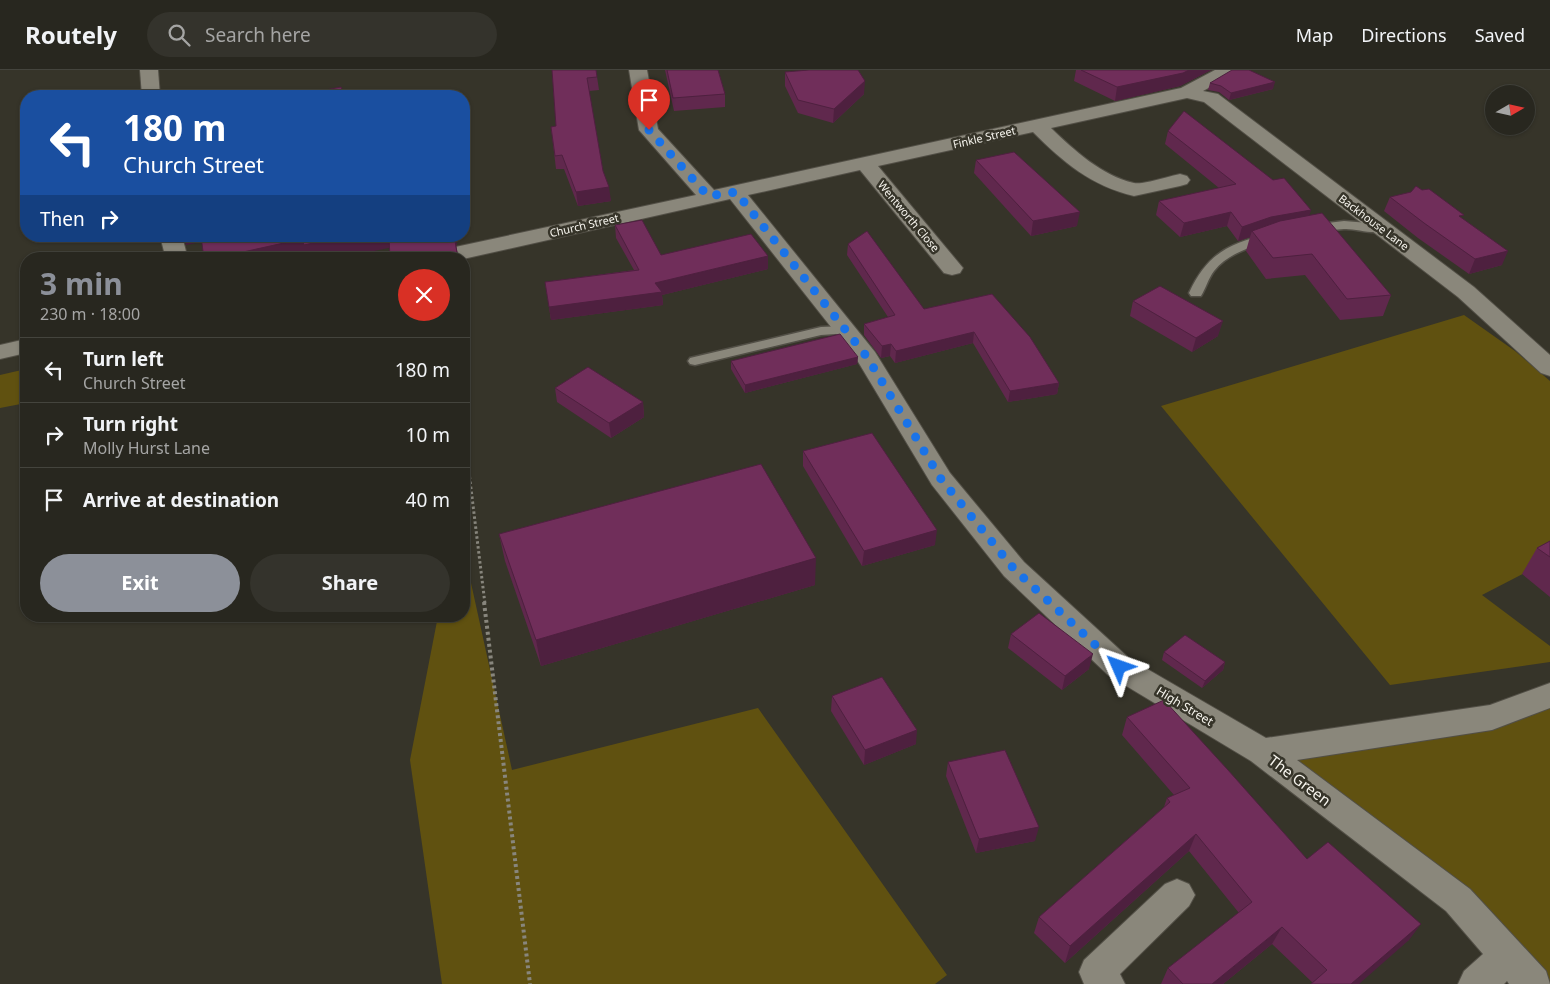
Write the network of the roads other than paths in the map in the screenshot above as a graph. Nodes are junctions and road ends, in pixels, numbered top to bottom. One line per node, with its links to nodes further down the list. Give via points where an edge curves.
1 (149, 70): 4 (street)
2 (638, 70): 10 (street, via 649,130)
3 (1228, 70): 5 (street, Finkle Street)
4 (151, 90)
5 (1187, 92): 6 (street, Finkle Street); 11 (street, Backhouse Lane, via 1211,98)
6 (1037, 125): 7 (street, Finkle Street); 8 (street, via 1070,157 1100,176 1134,190)
7 (865, 163): 9 (street, Finkle Street); 15 (street, Wentworth Close)
8 (1180, 180)
9 (736, 192): 10 (street, Church Street); 17 (street, High Street)
10 (708, 196): 14 (street, Church Street)
11 (1381, 228): 12 (lane, via 1344,225); 21 (street, Backhouse Lane, via 1466,292)
12 (1298, 231)
13 (1280, 235): 16 (lane, via 1253,242 1220,257 1208,267)
14 (463, 252)
15 (952, 268)
16 (1196, 293)
17 (846, 330): 20 (lane, via 821,331); 23 (street, High Street, via 867,357 941,479 1014,569 1119,667)
18 (20, 347): 19 (street)
19 (0, 352)
20 (695, 360)
21 (1550, 368)
22 (1550, 695): 23 (street, The Green, via 1492,717)
23 (1262, 752): 25 (street, The Green, via 1458,900)
24 (1177, 895): 26 (street, via 1097,972)
25 (1508, 956): 27 (street); 28 (street, The Green)
26 (1106, 984)
27 (1477, 984)
28 (1533, 984)

